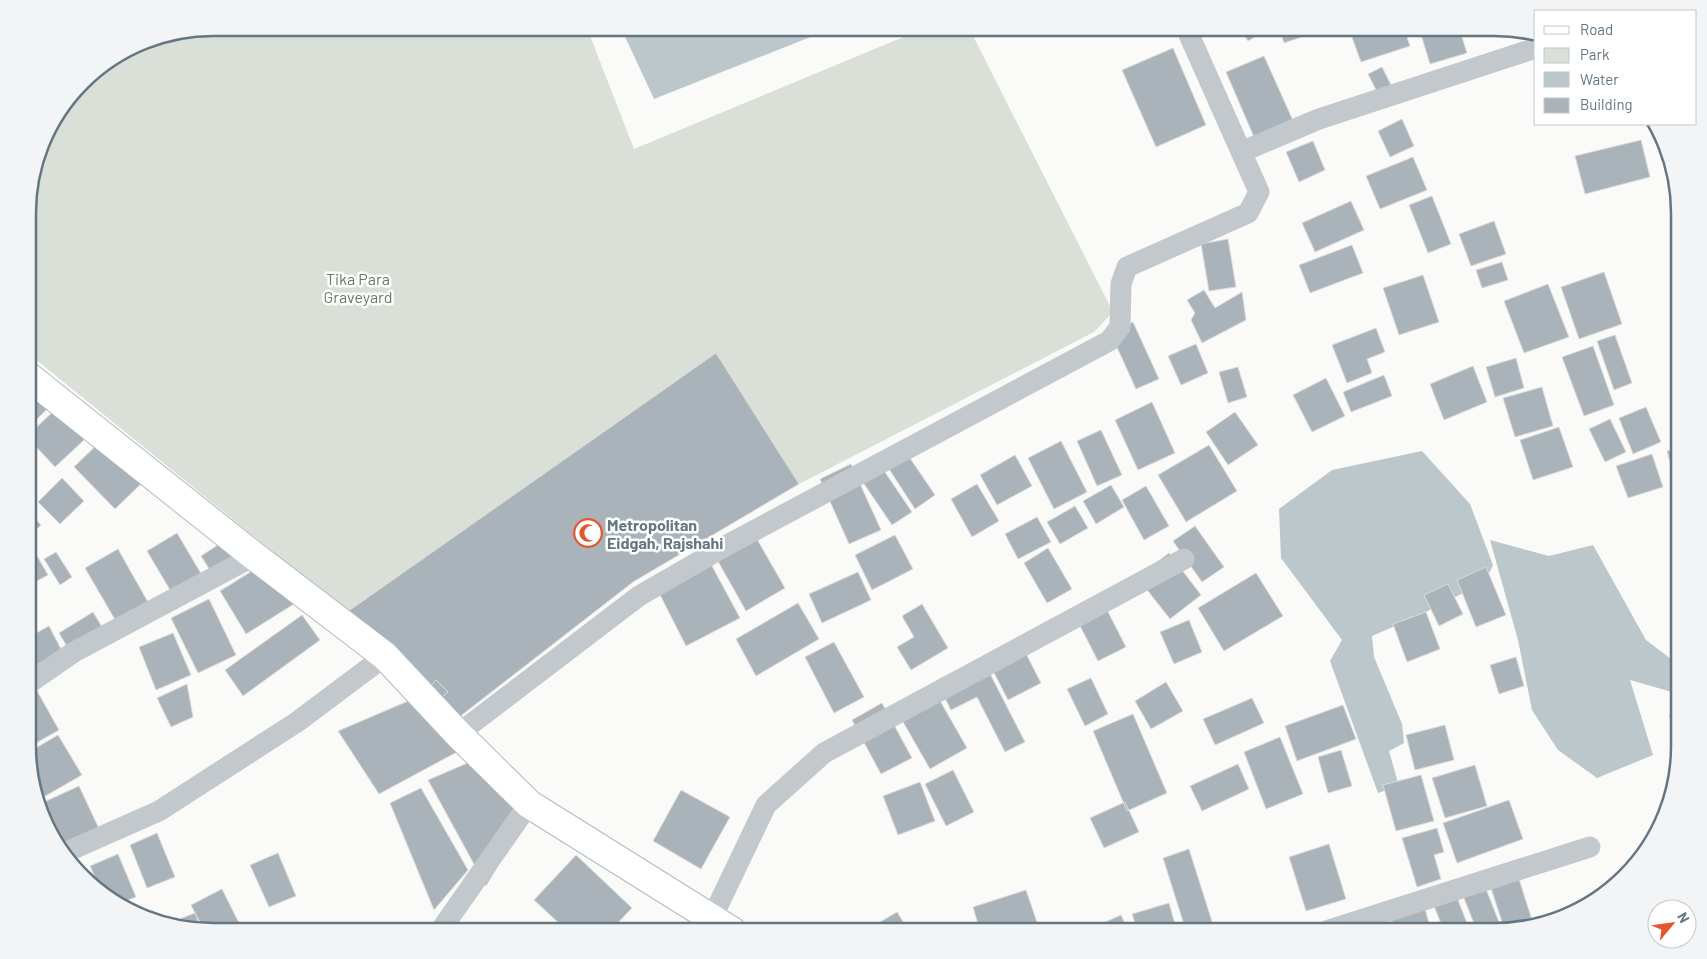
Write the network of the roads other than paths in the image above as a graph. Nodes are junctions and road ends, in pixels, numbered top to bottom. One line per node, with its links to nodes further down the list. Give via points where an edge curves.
1 (1190, 36): 3 (street)
2 (1534, 49): 3 (street, via 1319,119)
3 (1242, 152): 9 (street, via 1259,192 1248,213 1127,267 1121,284 1120,326 1109,341 638,596)
4 (36, 382): 5 (main road)
5 (254, 556): 7 (main road); 8 (street, via 74,652)
6 (1184, 559): 15 (street, via 824,753 766,805)
7 (385, 656): 9 (main road); 12 (street, via 297,722 159,811)
8 (36, 678)
9 (458, 734): 10 (main road)
10 (529, 804): 13 (street); 14 (main road)
11 (1590, 847): 16 (street)
12 (71, 851)
13 (446, 923)
14 (717, 923)
15 (723, 923)
16 (1351, 923)

